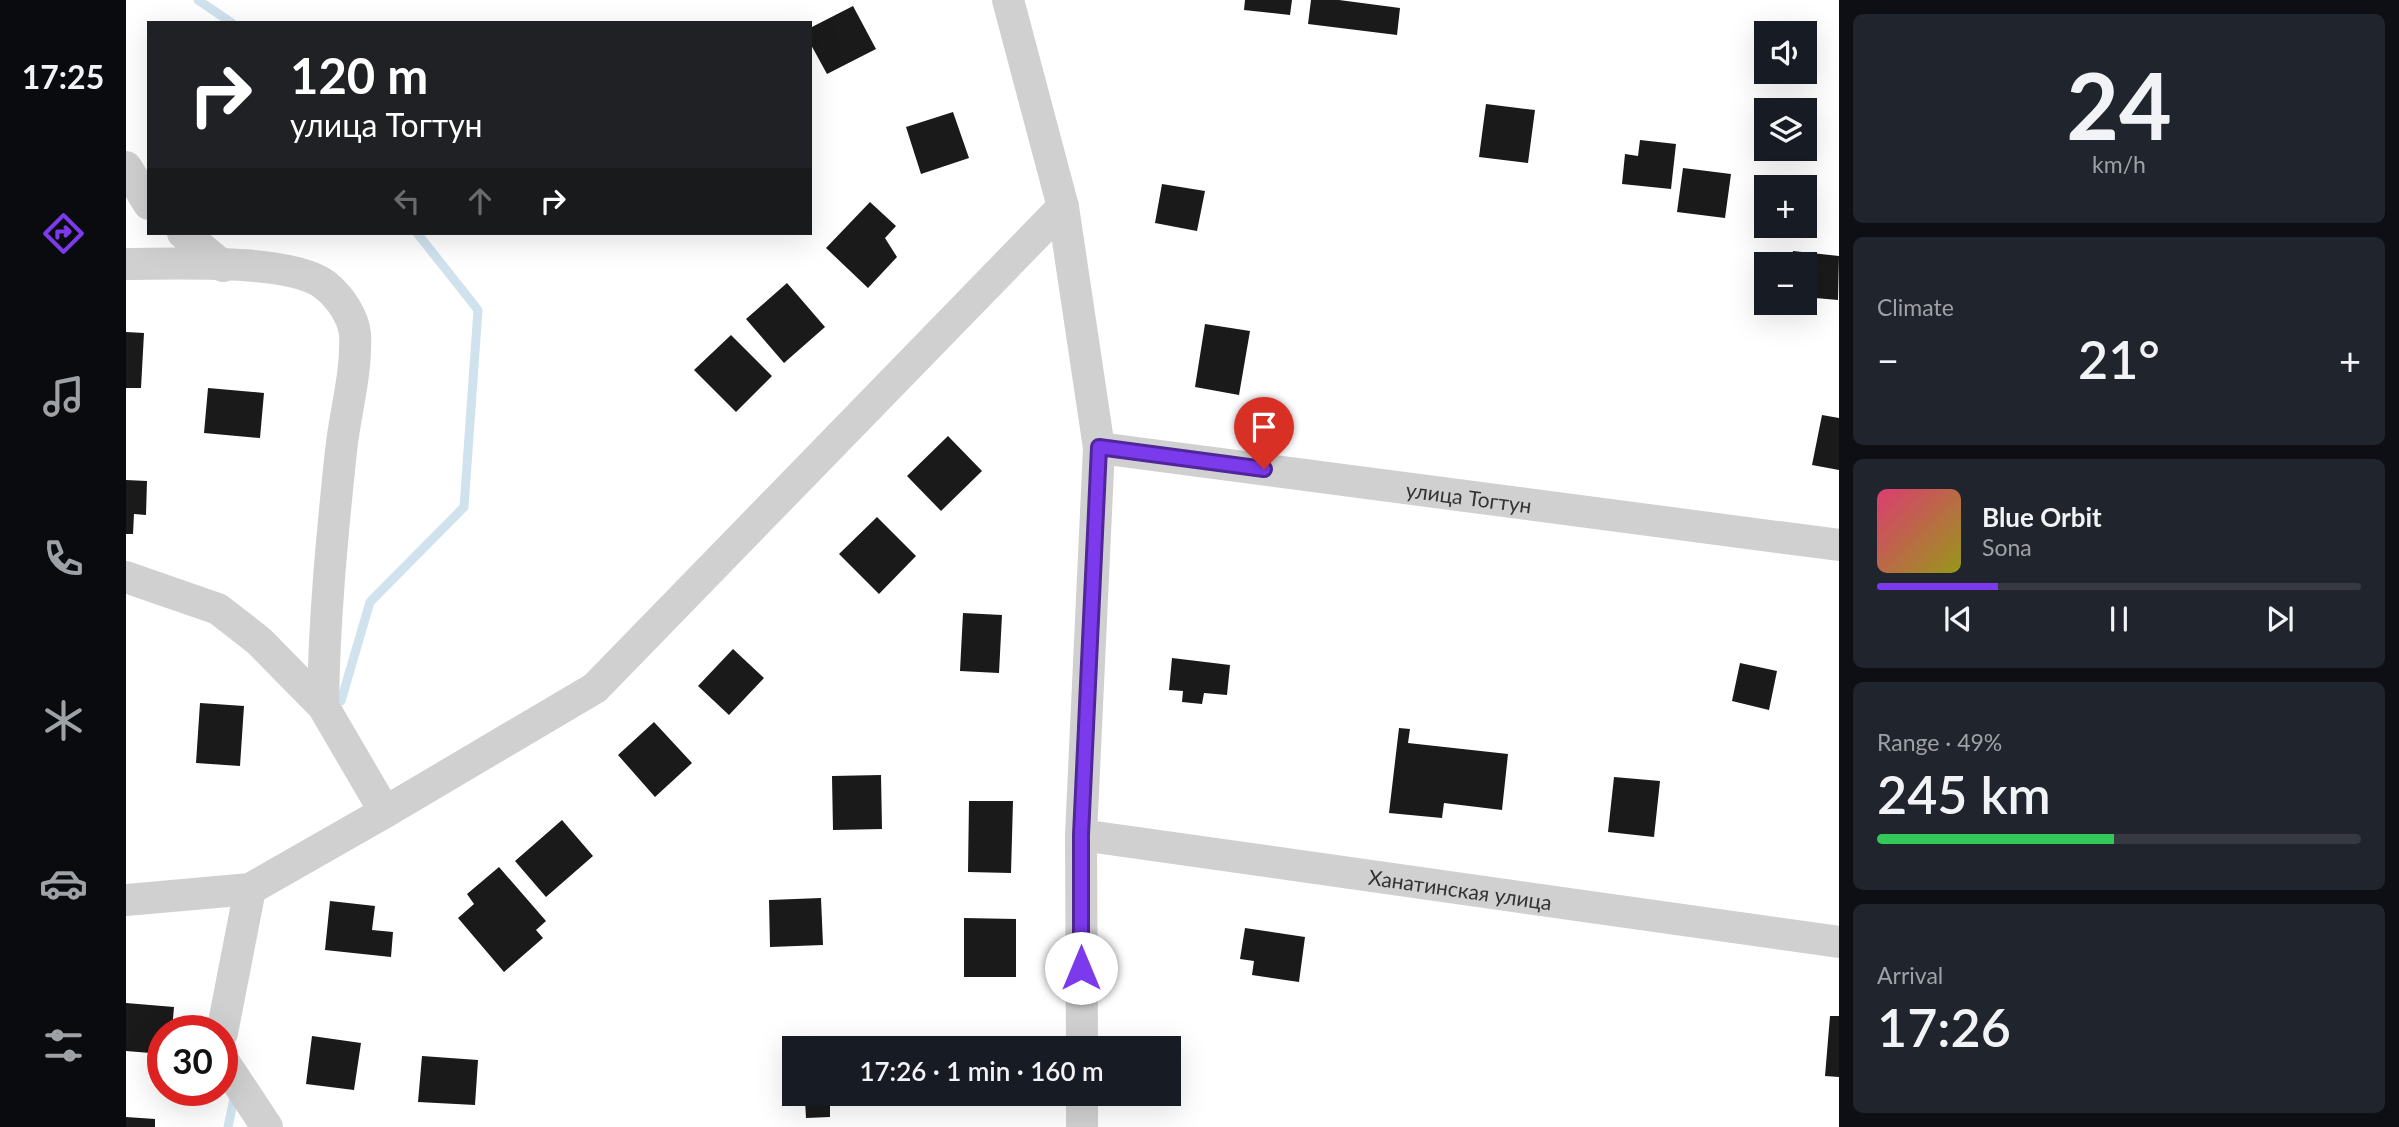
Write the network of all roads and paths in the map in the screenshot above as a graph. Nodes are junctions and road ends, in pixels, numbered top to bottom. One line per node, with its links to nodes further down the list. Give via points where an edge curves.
1 (1008, 0): 4 (street)
2 (126, 167): 3 (street)
3 (147, 201)
4 (1063, 207): 8 (street); 12 (street, via 595,688)
5 (185, 235): 7 (street)
6 (126, 264): 7 (street)
7 (223, 266): 11 (street, via 297,272 325,285 346,307 355,332 354,373 332,536)
8 (1099, 447): 9 (street, улица Тогтун); 13 (street)
9 (1839, 545)
10 (126, 577): 11 (street, via 218,609 259,640)
11 (323, 706): 12 (street)
12 (386, 812): 14 (street)
13 (1081, 835): 16 (street, Ханатинская улица); 18 (street)
14 (250, 889): 15 (street); 17 (street)
15 (126, 900)
16 (1839, 942)
17 (226, 1015)
18 (1082, 1036)
19 (238, 1083): 21 (street)
20 (1082, 1106): 22 (street)
21 (267, 1127)
22 (1082, 1127)

